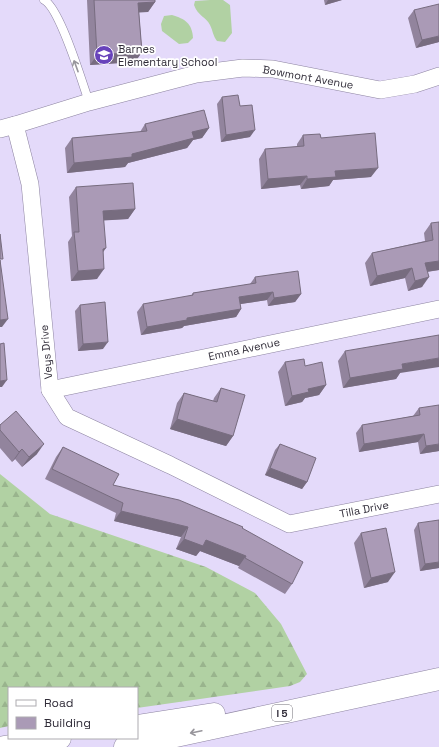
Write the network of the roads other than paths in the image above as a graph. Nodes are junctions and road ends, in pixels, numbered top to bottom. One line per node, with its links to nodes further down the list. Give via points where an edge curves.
1 (44, 0): 3 (lane, one-way to 1, via 60,21 49,3)
2 (439, 76): 3 (street, Bowmont Avenue, via 415,84 380,90 272,69 243,68 196,74)
3 (89, 102): 4 (street, Bowmont Avenue)
4 (8, 127): 6 (street, Veys Drive, via 30,184)
5 (439, 309): 6 (street, Emma Avenue)
6 (50, 390): 8 (street, Veys Drive, via 66,417 170,464)
7 (439, 494): 8 (street, Tilla Drive)
8 (289, 524)
9 (439, 679): 10 (highway, I 5)
10 (413, 685): 11 (highway); 14 (highway, I 5, one-way to 14)
11 (138, 726)
12 (54, 739): 13 (highway)
13 (4, 747)
14 (125, 747)

